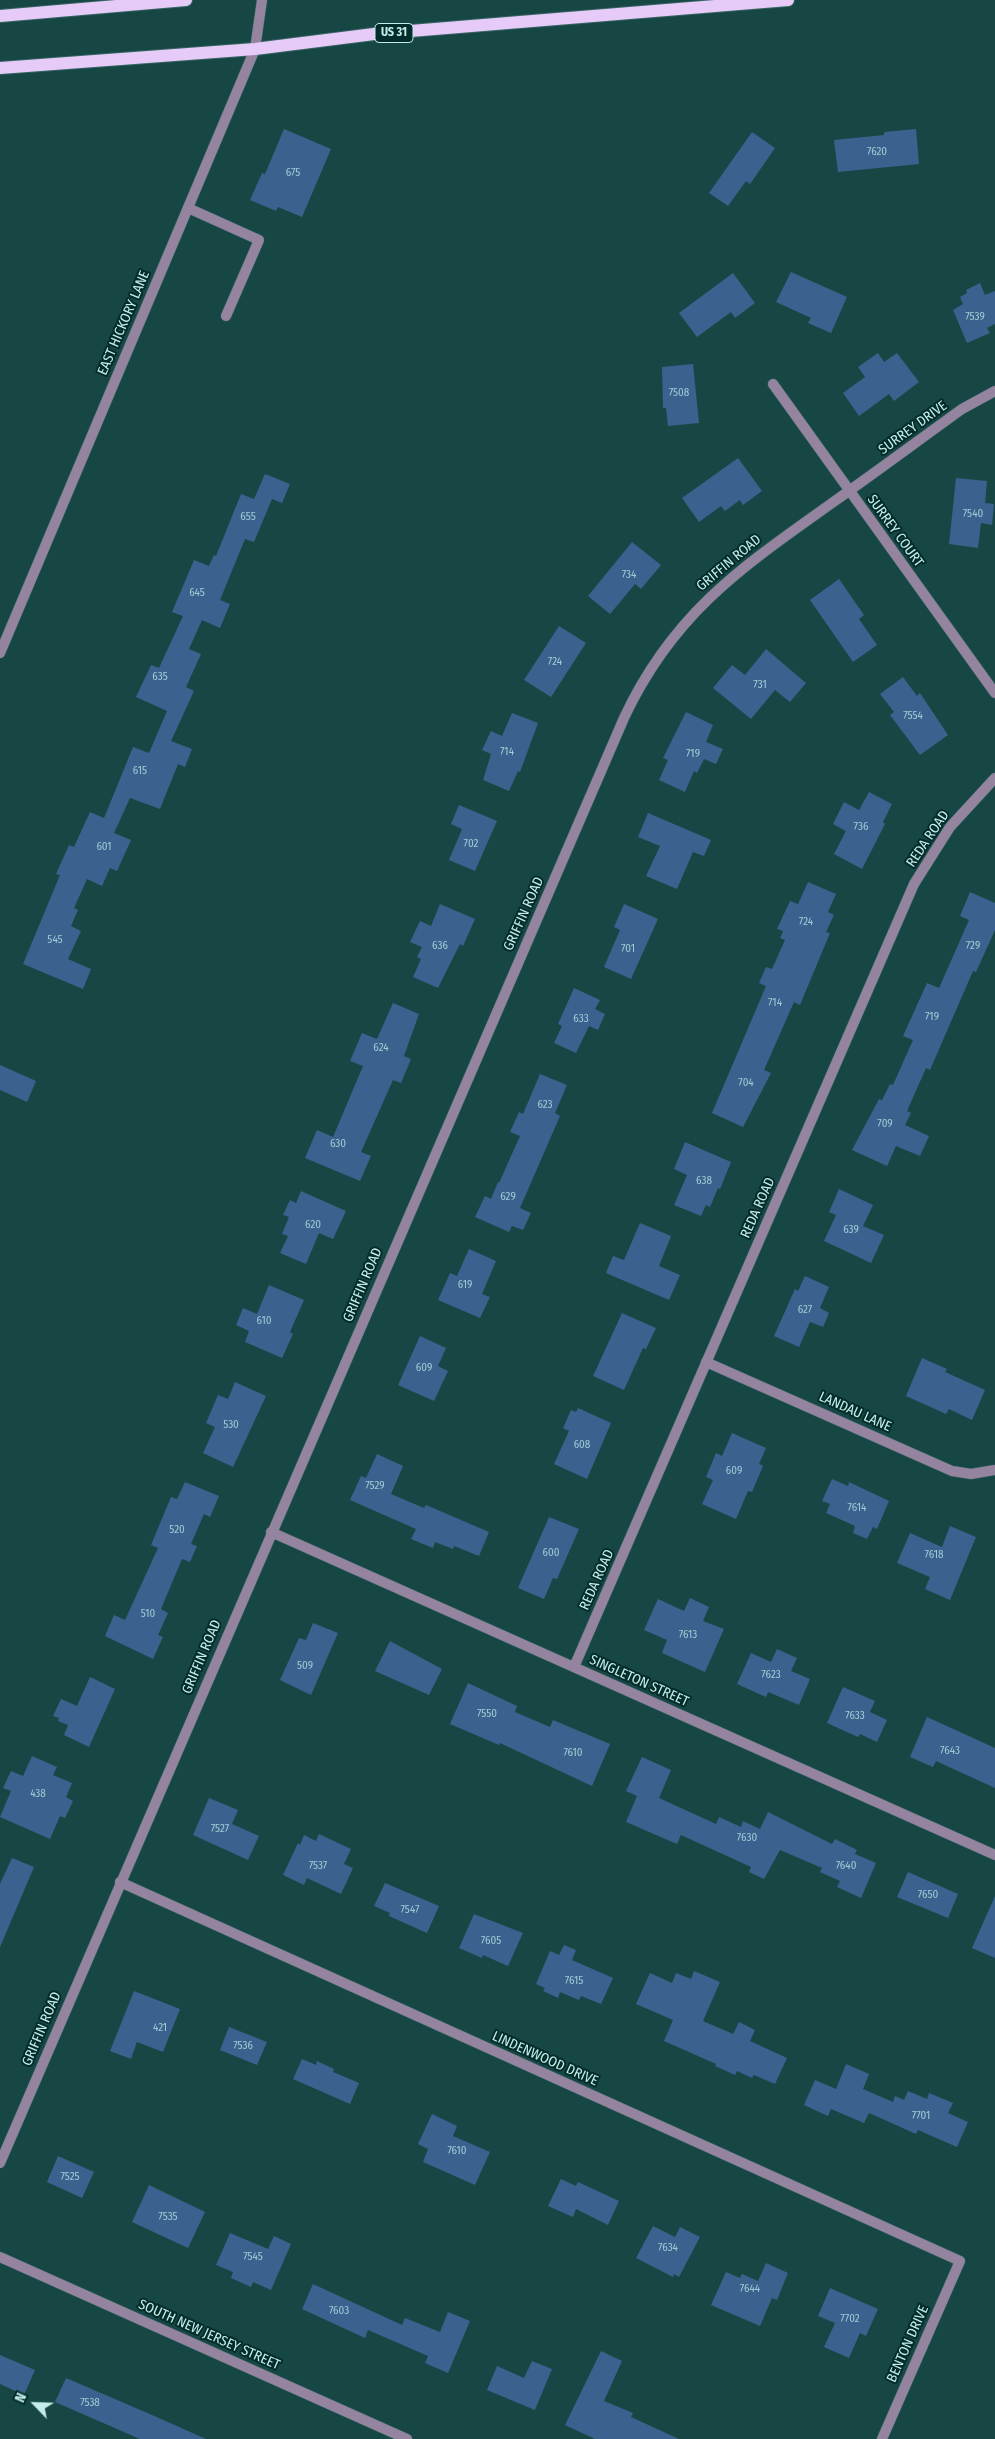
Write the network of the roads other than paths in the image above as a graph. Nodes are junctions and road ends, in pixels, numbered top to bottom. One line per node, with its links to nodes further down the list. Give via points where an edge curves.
1 (186, 0): 4 (main road)
2 (262, 0): 5 (street, EAST HICKORY LANE)
3 (788, 0): 5 (main road, US 31, via 374,34)
4 (0, 16)
5 (255, 49): 6 (main road, US 31); 7 (street, EAST HICKORY LANE)
6 (0, 68)
7 (188, 208): 8 (street, via 259,240); 12 (street, EAST HICKORY LANE)
8 (226, 316)
9 (773, 384): 11 (street, SURREY COURT)
10 (995, 391): 11 (street, SURREY DRIVE, via 962,409)
11 (849, 490): 13 (street, SURREY COURT); 17 (street, GRIFFIN ROAD, via 748,562 712,593 674,636 632,700)
12 (0, 653)
13 (995, 694)
14 (995, 778): 15 (street, REDA ROAD, via 950,827 914,884)
15 (706, 1362): 16 (street, LANDAU LANE, via 952,1471 971,1474); 18 (street, REDA ROAD)
16 (995, 1470)
17 (271, 1532): 18 (street, SINGLETON STREET); 20 (street, GRIFFIN ROAD)
18 (574, 1667): 19 (street, SINGLETON STREET)
19 (995, 1854)
20 (120, 1882): 21 (street, GRIFFIN ROAD); 23 (street, LINDENWOOD DRIVE)
21 (0, 2163)
22 (0, 2257): 24 (street, SOUTH NEW JERSEY STREET)
23 (960, 2261): 25 (street, BENTON DRIVE)
24 (408, 2439)
25 (882, 2439)

